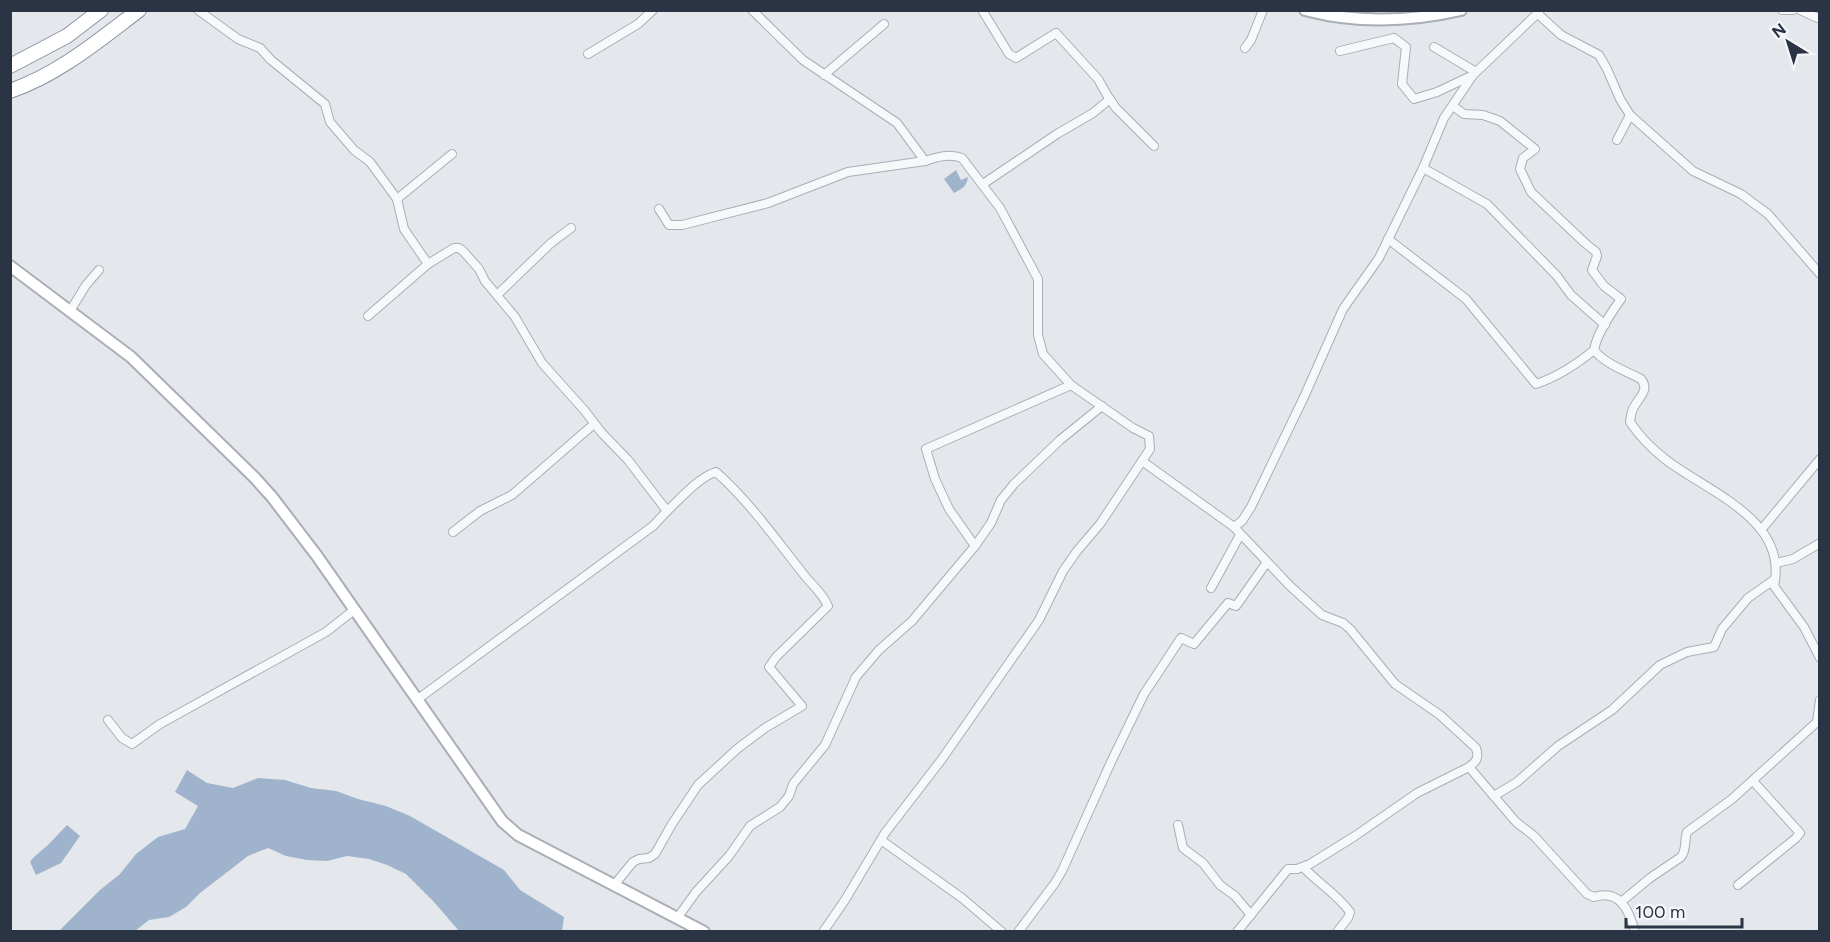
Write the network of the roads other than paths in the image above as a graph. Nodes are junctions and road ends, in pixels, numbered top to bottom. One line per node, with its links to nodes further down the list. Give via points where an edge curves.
1 (101, 10): 20 (highway, via 67,36)
2 (139, 10): 23 (highway, via 74,60)
3 (198, 10): 33 (street, via 238,39 260,48 325,104 330,122 370,162)
4 (653, 10): 19 (street, via 638,24)
5 (752, 10): 22 (street, via 802,60)
6 (982, 10): 24 (street, via 1016,58 1056,33 1098,79)
7 (1263, 10): 17 (street)
8 (1305, 10): 9 (main road, via 1388,19)
9 (1461, 10)
10 (1782, 10): 11 (street)
11 (1793, 10)
12 (1800, 10): 14 (street)
13 (1539, 12): 21 (street); 26 (street, via 1561,35 1599,55)
14 (1820, 19)
15 (884, 24): 22 (street)
16 (1434, 47): 21 (street)
17 (1245, 48)
18 (1340, 51): 21 (street, via 1394,38 1406,47 1402,84 1414,99)
19 (588, 54)
20 (10, 66)
21 (1475, 74): 25 (street)
22 (824, 75): 30 (street, via 897,123)
23 (10, 91)
24 (1110, 99): 28 (street); 32 (street)
25 (1453, 106): 31 (street); 44 (street, via 1464,114 1500,121 1535,149 1523,158 1520,169 1530,192 1596,252 1592,270 1621,299)
26 (1630, 115): 27 (street); 40 (street, via 1693,171 1741,194 1768,214)
27 (1617, 140)
28 (1154, 146)
29 (452, 154): 33 (street)
30 (926, 161): 32 (street, via 941,156 962,158); 34 (street, via 848,172 768,203 682,225 669,225)
31 (1423, 168): 36 (street); 44 (street, via 1487,204 1557,276 1571,296)
32 (983, 184): 46 (street, via 1038,279 1038,335 1043,354)
33 (397, 199): 37 (street, via 404,229)
34 (659, 209)
35 (571, 228): 41 (street)
36 (1388, 239): 45 (street, via 1467,299 1536,384 1581,362); 52 (street, via 1342,309 1251,507)
37 (428, 264): 41 (street, via 459,248); 43 (street)
38 (10, 266): 42 (main road)
39 (99, 270): 42 (street)
40 (1820, 274)
41 (497, 296): 48 (street, via 542,363)
42 (70, 311): 62 (main road, via 131,357 255,478)
43 (368, 316)
44 (1605, 326): 45 (street)
45 (1594, 350): 53 (street, via 1644,383 1645,390 1632,409 1630,422 1641,439 1735,505)
46 (1071, 386): 47 (street); 57 (street, via 926,449 949,509)
47 (1102, 406): 50 (street, via 1149,436 1150,449); 57 (street, via 1014,484)
48 (594, 424): 51 (street, via 628,460); 54 (street, via 512,495)
49 (1820, 459): 53 (street)
50 (1142, 461): 52 (street); 71 (street, via 1063,571 1039,620)
51 (667, 512): 64 (street); 73 (street, via 689,490 716,472 785,548 828,606 769,667 802,706 754,736 698,785 655,854 633,862)
52 (1234, 527): 55 (street)
53 (1761, 530): 59 (street)
54 (453, 532)
55 (1240, 535): 58 (street); 61 (street)
56 (1820, 543): 59 (street, via 1793,560)
57 (975, 546): 77 (street, via 912,621 856,677 825,745 793,784 789,796 780,807 750,826)
58 (1267, 562): 67 (street, via 1322,615 1350,629 1395,684 1440,715 1476,748 1477,760); 81 (street, via 1236,606 1228,603 1194,644 1181,638 1144,694 1062,871)
59 (1776, 563): 60 (street)
60 (1775, 579): 63 (street, via 1774,586 1804,627); 69 (street, via 1748,598 1722,629 1714,647 1687,652 1660,665 1612,710)
61 (1210, 588)
62 (354, 610): 64 (main road); 66 (street, via 326,632 160,724 132,744)
63 (1820, 658)
64 (418, 699): 73 (main road, via 511,830)
65 (1820, 700): 68 (street, via 1816,722)
66 (108, 720)
67 (1469, 767): 69 (street); 72 (street, via 1417,794)
68 (1753, 781): 74 (street, via 1800,832); 75 (street, via 1687,832 1681,857)
69 (1494, 796): 75 (street, via 1587,894 1610,895)
70 (1178, 825): 76 (street, via 1183,848 1203,863)
71 (881, 840): 79 (street); 80 (street)
72 (1303, 867): 76 (street, via 1283,873); 83 (street, via 1350,912)
73 (615, 884): 77 (main road)
74 (1738, 885)
75 (1621, 902): 84 (street)
76 (1251, 915): 82 (street)
77 (678, 916): 78 (main road)
78 (704, 932)
79 (823, 932)
80 (1002, 932)
81 (1018, 932)
82 (1237, 932)
83 (1337, 932)
84 (1635, 932)

